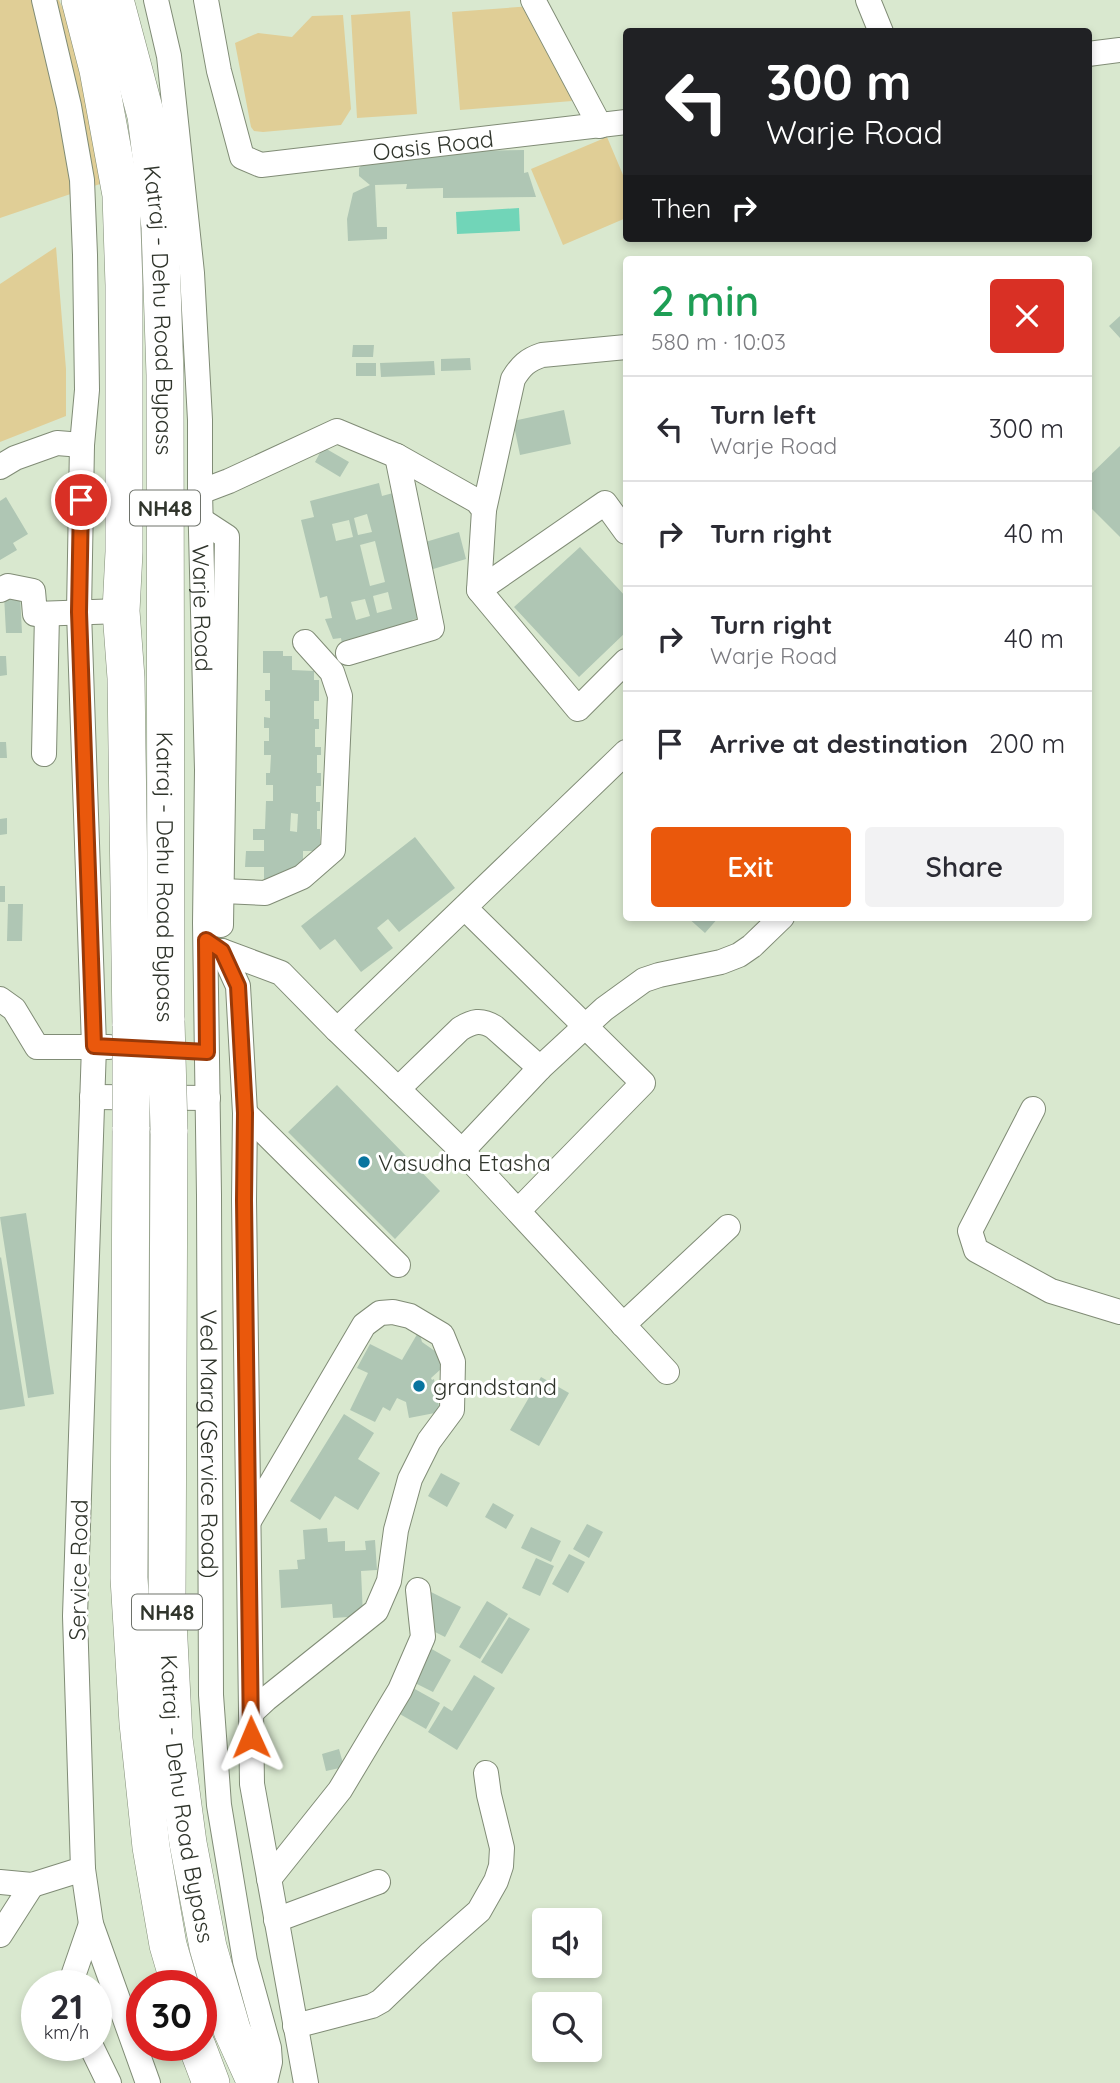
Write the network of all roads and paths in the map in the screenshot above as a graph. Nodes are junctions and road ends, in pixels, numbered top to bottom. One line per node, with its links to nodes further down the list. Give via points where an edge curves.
1 (44, 0): 14 (street, via 82,180 87,390)
2 (80, 0): 23 (highway, Katraj - Dehu Road Bypass / NH48, via 121,195)
3 (116, 0): 36 (highway, Katraj - Dehu Road Bypass / NH48, via 146,116 160,227 165,375)
4 (156, 0): 17 (street, Warje Road, via 169,56 192,272)
5 (206, 0): 12 (street, Oasis Road, via 242,157 261,165)
6 (533, 0): 12 (street)
7 (868, 0): 8 (street)
8 (879, 28)
9 (1120, 50): 10 (street)
10 (1092, 54)
11 (623, 122): 12 (street, Oasis Road)
12 (600, 126)
13 (623, 347): 18 (street, via 542,355 520,366 513,379)
14 (82, 445): 16 (street, via 57,443); 24 (street)
15 (397, 456): 17 (street, via 337,431); 18 (street, via 477,500); 27 (street, via 432,628)
16 (0, 467)
17 (200, 492): 19 (street, Warje Road)
18 (484, 510): 22 (street)
19 (201, 520): 31 (street, via 227,537); 34 (street, Warje Road)
20 (623, 528): 22 (street, via 605,503)
21 (0, 590): 25 (street, via 8,586 33,591 35,614)
22 (479, 590): 28 (street, via 578,709)
23 (121, 611): 24 (street); 36 (highway, Katraj - Dehu Road Bypass / NH48)
24 (79, 612): 25 (street); 39 (street)
25 (47, 614): 29 (street)
26 (304, 642): 31 (street, via 332,672 340,696 333,850 302,877 265,893)
27 (348, 653)
28 (623, 664)
29 (44, 754)
30 (623, 755): 32 (street)
31 (223, 891): 34 (street)
32 (465, 908): 37 (street); 38 (street)
33 (778, 921): 37 (street, via 739,955 644,980)
34 (214, 946): 38 (street, via 281,973); 40 (street, Warje Road); 46 (street, via 238,986)
35 (0, 999): 39 (street, via 14,1009 37,1046)
36 (149, 1024): 67 (highway, Katraj - Dehu Road Bypass / NH48, bridge, via 131,1127 129,1578 151,1847); 72 (highway, Katraj - Dehu Road Bypass / NH48, bridge, via 169,1130 167,1601 174,1739 208,1947 233,2030)
37 (586, 1025): 41 (street); 48 (street, via 643,1083)
38 (337, 1030): 42 (street)
39 (94, 1046): 40 (street); 43 (street, Service Road)
40 (207, 1052): 44 (street, Ved Marg (Service Road))
41 (540, 1068): 42 (street, via 494,1027 478,1021 460,1029); 47 (street)
42 (398, 1088): 47 (street)
43 (92, 1097): 44 (street); 58 (street, Service Road, via 75,1616)
44 (208, 1098): 73 (street, Ved Marg (Service Road), via 211,1695 219,1805 245,1961 269,2048)
45 (1033, 1109): 51 (street, via 970,1231 976,1251 1051,1291)
46 (245, 1113): 50 (street); 54 (street)
47 (462, 1150): 48 (street)
48 (518, 1211): 52 (street)
49 (728, 1227): 52 (street)
50 (398, 1265)
51 (1120, 1312)
52 (623, 1325): 53 (street)
53 (667, 1371)
54 (249, 1522): 56 (street); 56 (street, via 364,1325 380,1313 393,1312 410,1316 442,1335 453,1362 452,1410 429,1441 410,1479 389,1581 376,1611)
55 (418, 1590): 59 (street, via 423,1637 400,1690 340,1790)
56 (251, 1713): 59 (street, via 252,1784)
57 (486, 1773): 68 (street, via 502,1848 496,1881 479,1911 380,2001)
58 (83, 1869): 62 (street); 64 (street, Service Road)
59 (269, 1879): 63 (street)
60 (0, 1882): 62 (street)
61 (378, 1882): 63 (street)
62 (32, 1885): 65 (street)
63 (276, 1920): 68 (street)
64 (90, 1924): 66 (street); 71 (street, Service Road)
65 (0, 1935)
66 (75, 1970)
67 (175, 1970)
68 (296, 2026): 74 (street)
69 (98, 2061): 70 (street)
70 (109, 2083)
71 (148, 2083)
72 (256, 2083)
73 (265, 2083)
74 (306, 2083)

